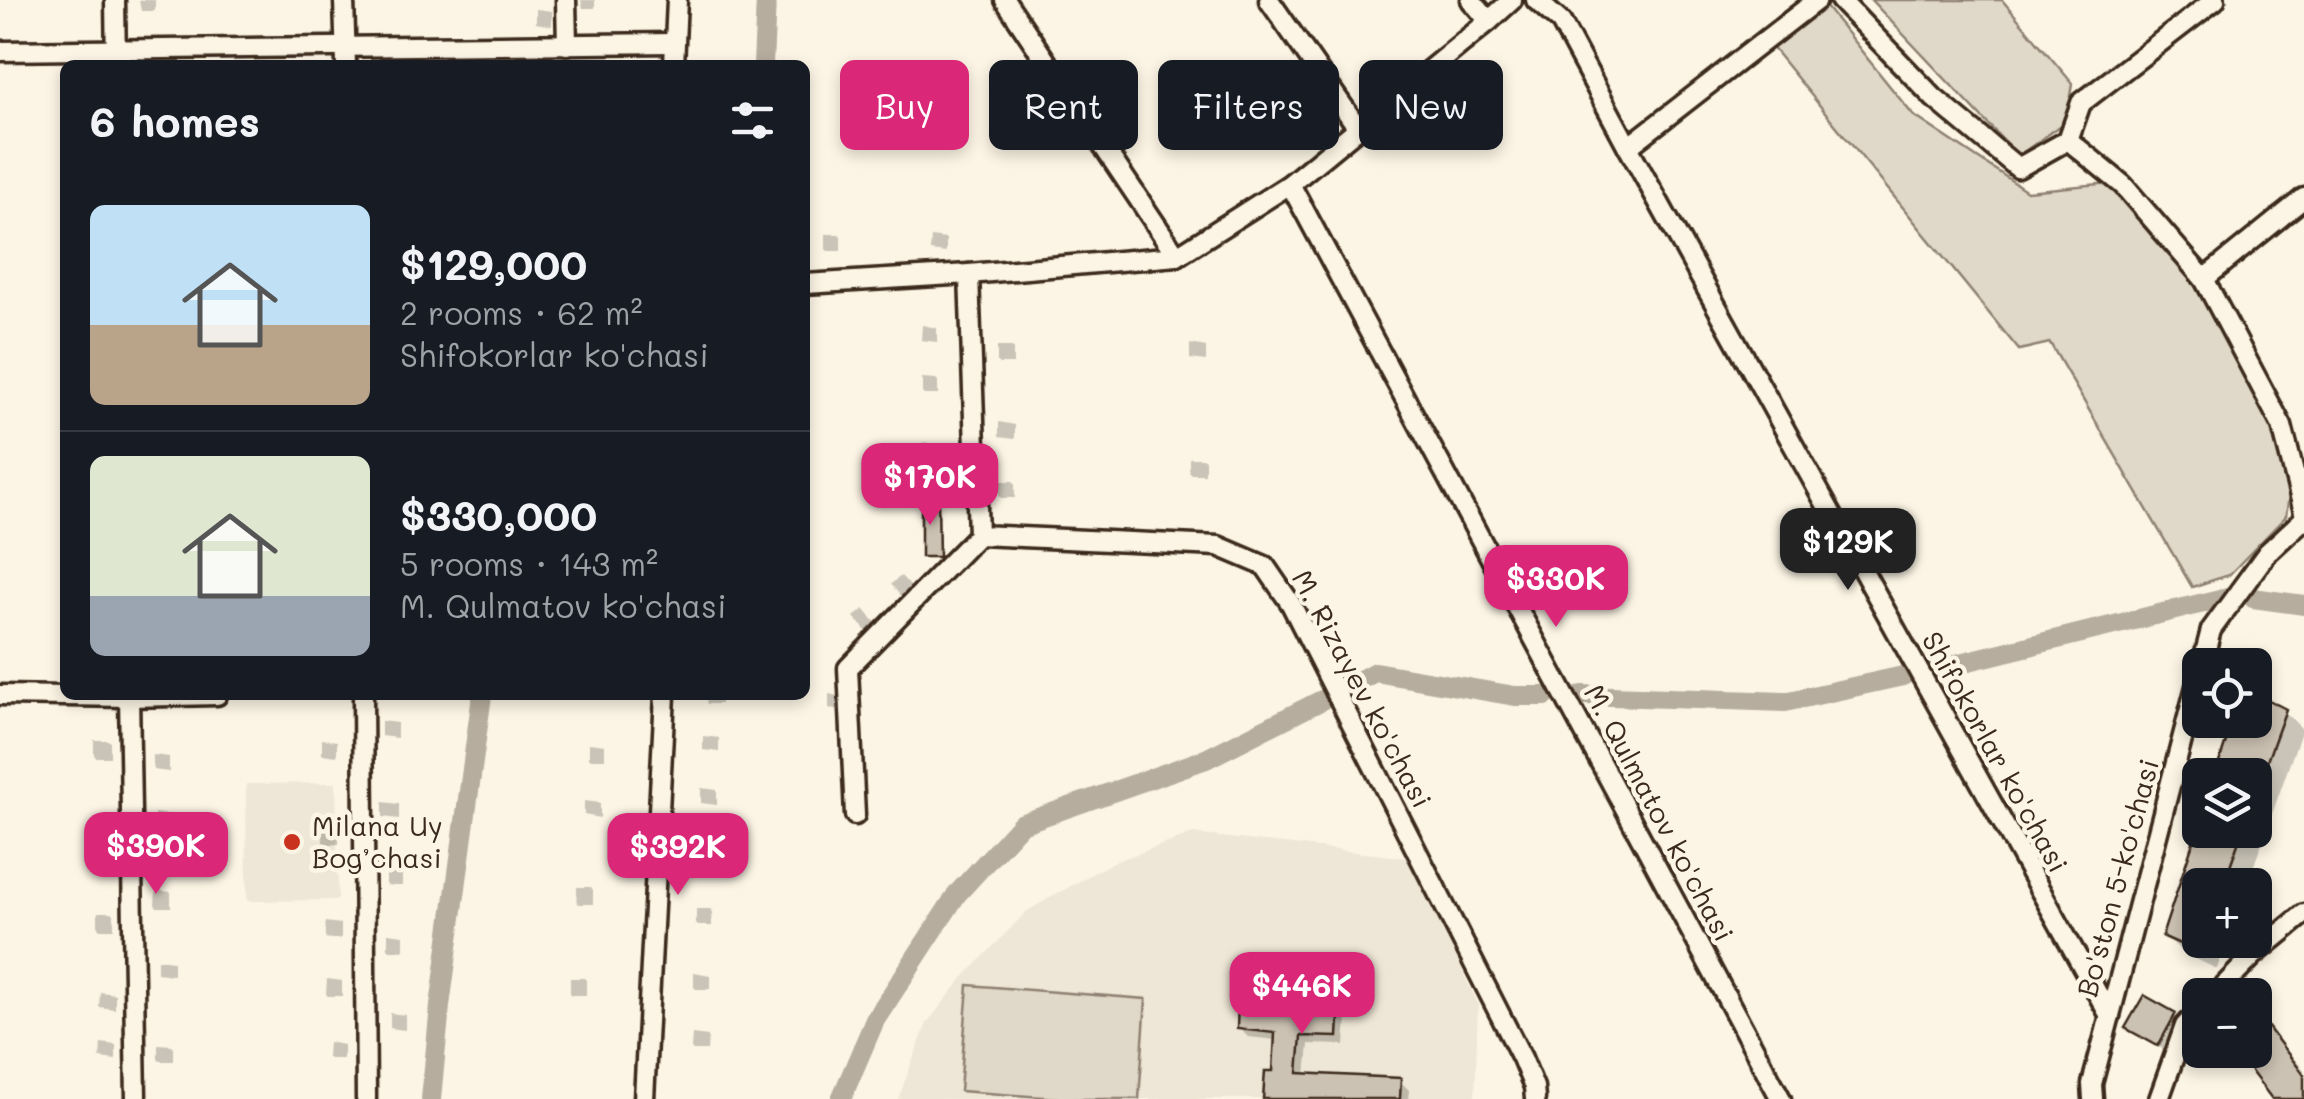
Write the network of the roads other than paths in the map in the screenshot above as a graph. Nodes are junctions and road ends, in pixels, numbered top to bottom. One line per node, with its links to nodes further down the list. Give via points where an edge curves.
1 (115, 0): 18 (street)
2 (344, 0): 17 (street)
3 (566, 0): 15 (street)
4 (677, 0): 14 (street)
5 (1004, 0): 25 (street)
6 (1269, 0): 20 (street)
7 (1471, 0): 13 (street)
8 (1512, 0): 13 (street)
9 (1536, 0): 22 (street, Shifokorlar ko'chasi, via 1561,22)
10 (1817, 0): 22 (street)
11 (1840, 0): 21 (street, via 1934,98 2018,168)
12 (2215, 0): 21 (street, via 2080,103)
13 (1488, 22): 20 (street)
14 (674, 44): 15 (street); 19 (street)
15 (567, 45): 17 (street)
16 (0, 51): 18 (street)
17 (345, 56): 18 (street)
18 (116, 57)
19 (674, 60)
20 (1358, 128): 23 (street)
21 (2068, 140): 27 (street, via 2122,184)
22 (1628, 147): 41 (street, Shifokorlar ko'chasi)
23 (1290, 184): 25 (street); 47 (street, M. Qulmatov ko'chasi)
24 (2304, 198): 27 (street)
25 (1176, 256): 26 (street)
26 (968, 274): 28 (street); 30 (street)
27 (2204, 279): 29 (street, via 2282,426)
28 (810, 284)
29 (2304, 516): 31 (street, Bo'ston 5-ko'chasi, via 2267,553 2211,630)
30 (978, 534): 38 (street, via 848,668); 46 (street, M. Rizayev ko'chasi, via 1218,546 1266,566 1504,1024)
31 (2206, 648)
32 (0, 695): 33 (street)
33 (60, 695)
34 (129, 700): 43 (street)
35 (363, 700): 44 (street)
36 (665, 700): 45 (street)
37 (2183, 738): 41 (street, Bo'ston 5-ko'chasi)
38 (855, 814)
39 (2304, 914): 40 (street)
40 (2232, 978)
41 (2110, 1016): 48 (street, Bo'ston 5-ko'chasi)
42 (2182, 1034): 49 (street)
43 (136, 1099)
44 (366, 1099)
45 (644, 1099)
46 (1535, 1099)
47 (1781, 1099)
48 (2092, 1099)
49 (2159, 1099)

